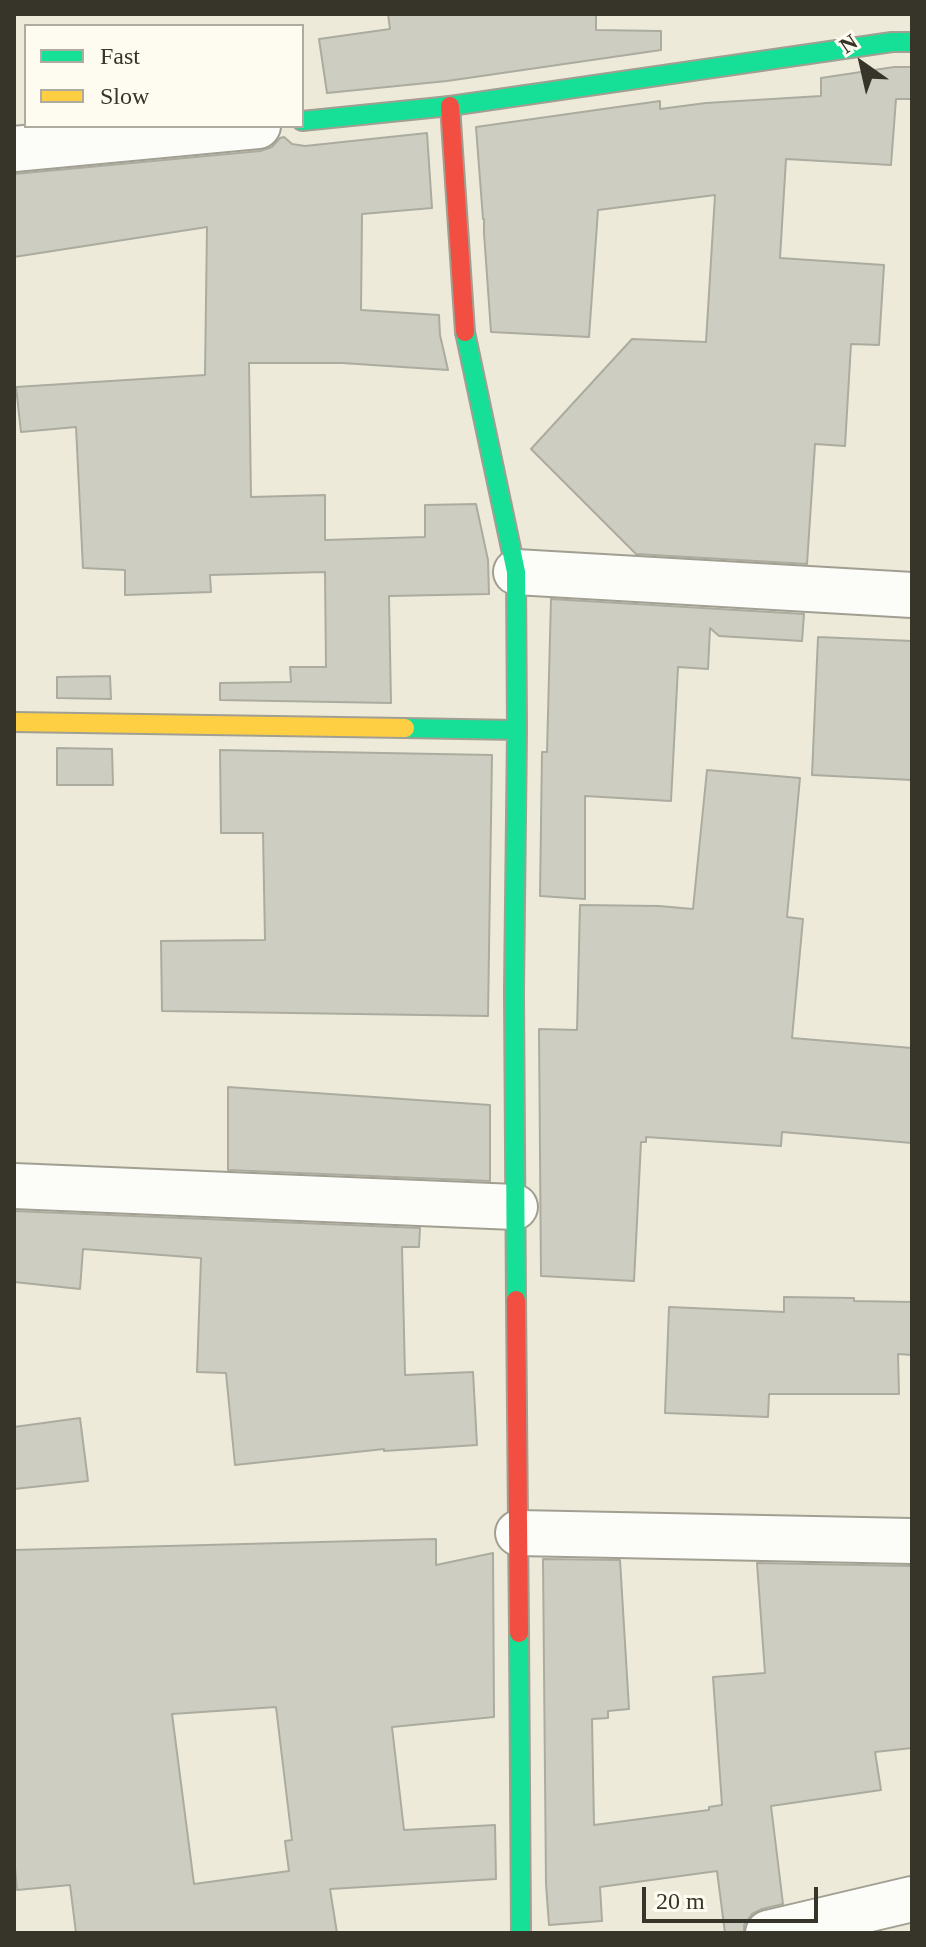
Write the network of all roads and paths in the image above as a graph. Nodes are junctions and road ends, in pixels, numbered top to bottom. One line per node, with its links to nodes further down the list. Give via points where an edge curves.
1 (912, 42): 2 (street)
2 (450, 106): 3 (street); 6 (street, via 465,330)
3 (304, 121)
4 (237, 128): 5 (street)
5 (14, 149)
6 (516, 572): 7 (street); 9 (street)
7 (912, 595)
8 (14, 722): 9 (street)
9 (517, 730): 11 (street)
10 (14, 1186): 11 (street)
11 (515, 1207): 12 (street)
12 (518, 1533): 13 (street); 15 (street)
13 (912, 1541)
14 (912, 1899): 16 (street)
15 (521, 1933)
16 (768, 1933)

